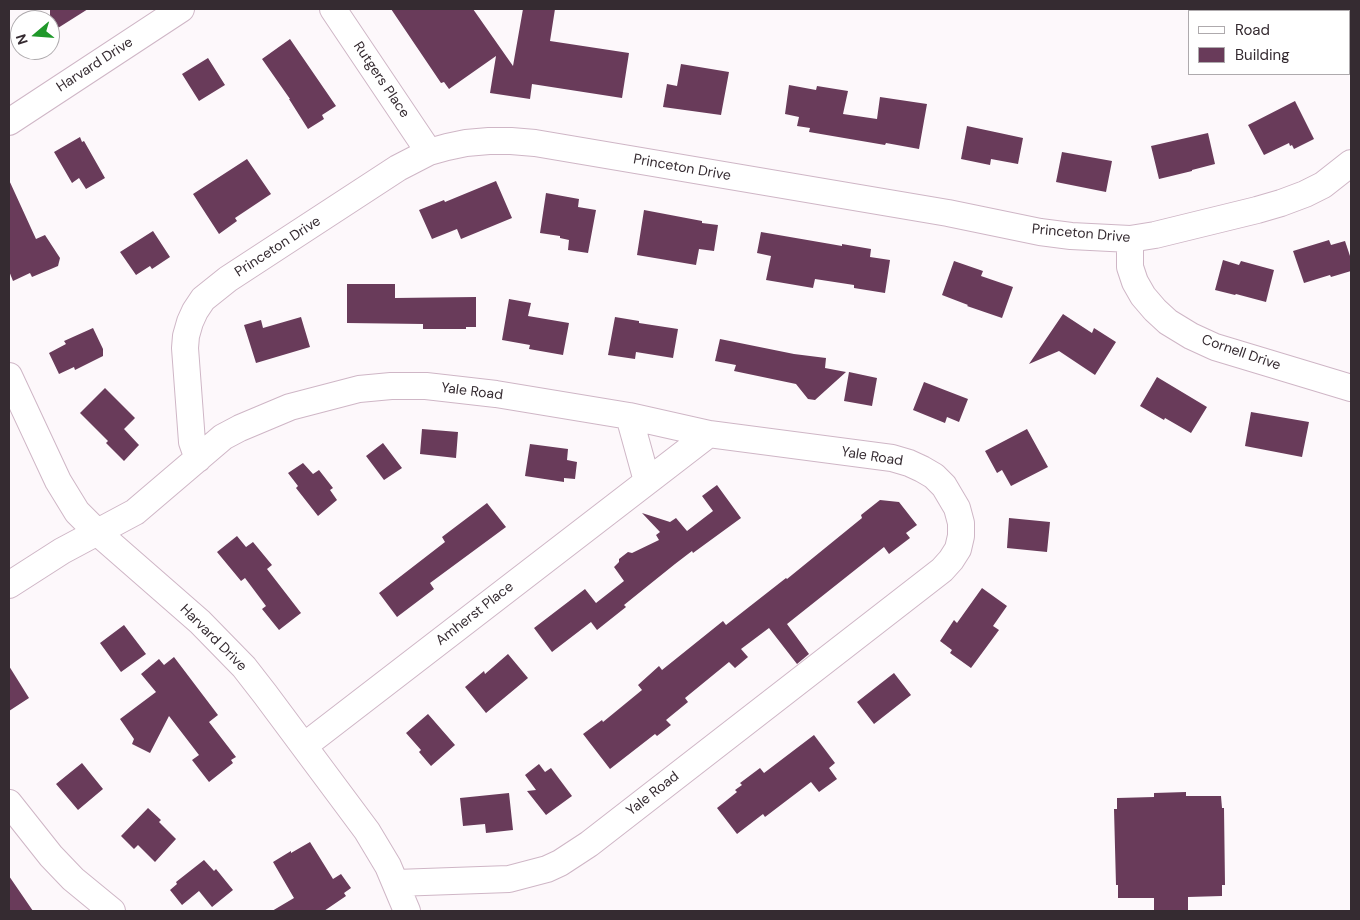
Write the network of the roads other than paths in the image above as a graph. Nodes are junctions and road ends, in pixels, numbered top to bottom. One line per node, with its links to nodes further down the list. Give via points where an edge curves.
1 (181, 9): 3 (street, Harvard Drive)
2 (333, 9): 4 (street, Rutgers Place)
3 (9, 122)
4 (429, 152): 6 (street, Princeton Drive, via 466,143 535,143 948,213 1040,232); 11 (street, Princeton Drive, via 398,168 228,279 199,305 190,322 185,348 192,442)
5 (1351, 163): 6 (street, Princeton Drive, via 1323,185 1289,200)
6 (1130, 239): 8 (street, Cornell Drive, via 1130,268 1135,282 1168,322 1215,347)
7 (9, 376): 13 (street, Harvard Drive, via 58,481 77,512)
8 (1351, 388)
9 (630, 416): 10 (street, Yale Road); 11 (street, Yale Road, via 462,390 417,386 359,389 290,407 254,422 224,437); 12 (street)
10 (709, 434): 12 (street, Amherst Place); 17 (street, Yale Road, via 892,458 922,468 944,486 957,508 961,523 958,549 930,581 560,863 510,879)
11 (198, 459): 13 (street, Yale Road, via 135,512)
12 (647, 481): 15 (street, Amherst Place)
13 (97, 532): 14 (street, Yale Road, via 62,550); 15 (street, Harvard Drive, via 224,646)
14 (9, 585)
15 (304, 746): 17 (street, Harvard Drive, via 367,831)
16 (9, 804): 18 (street, via 62,868)
17 (396, 883): 19 (street, Harvard Drive)
18 (112, 911)
19 (407, 911)

